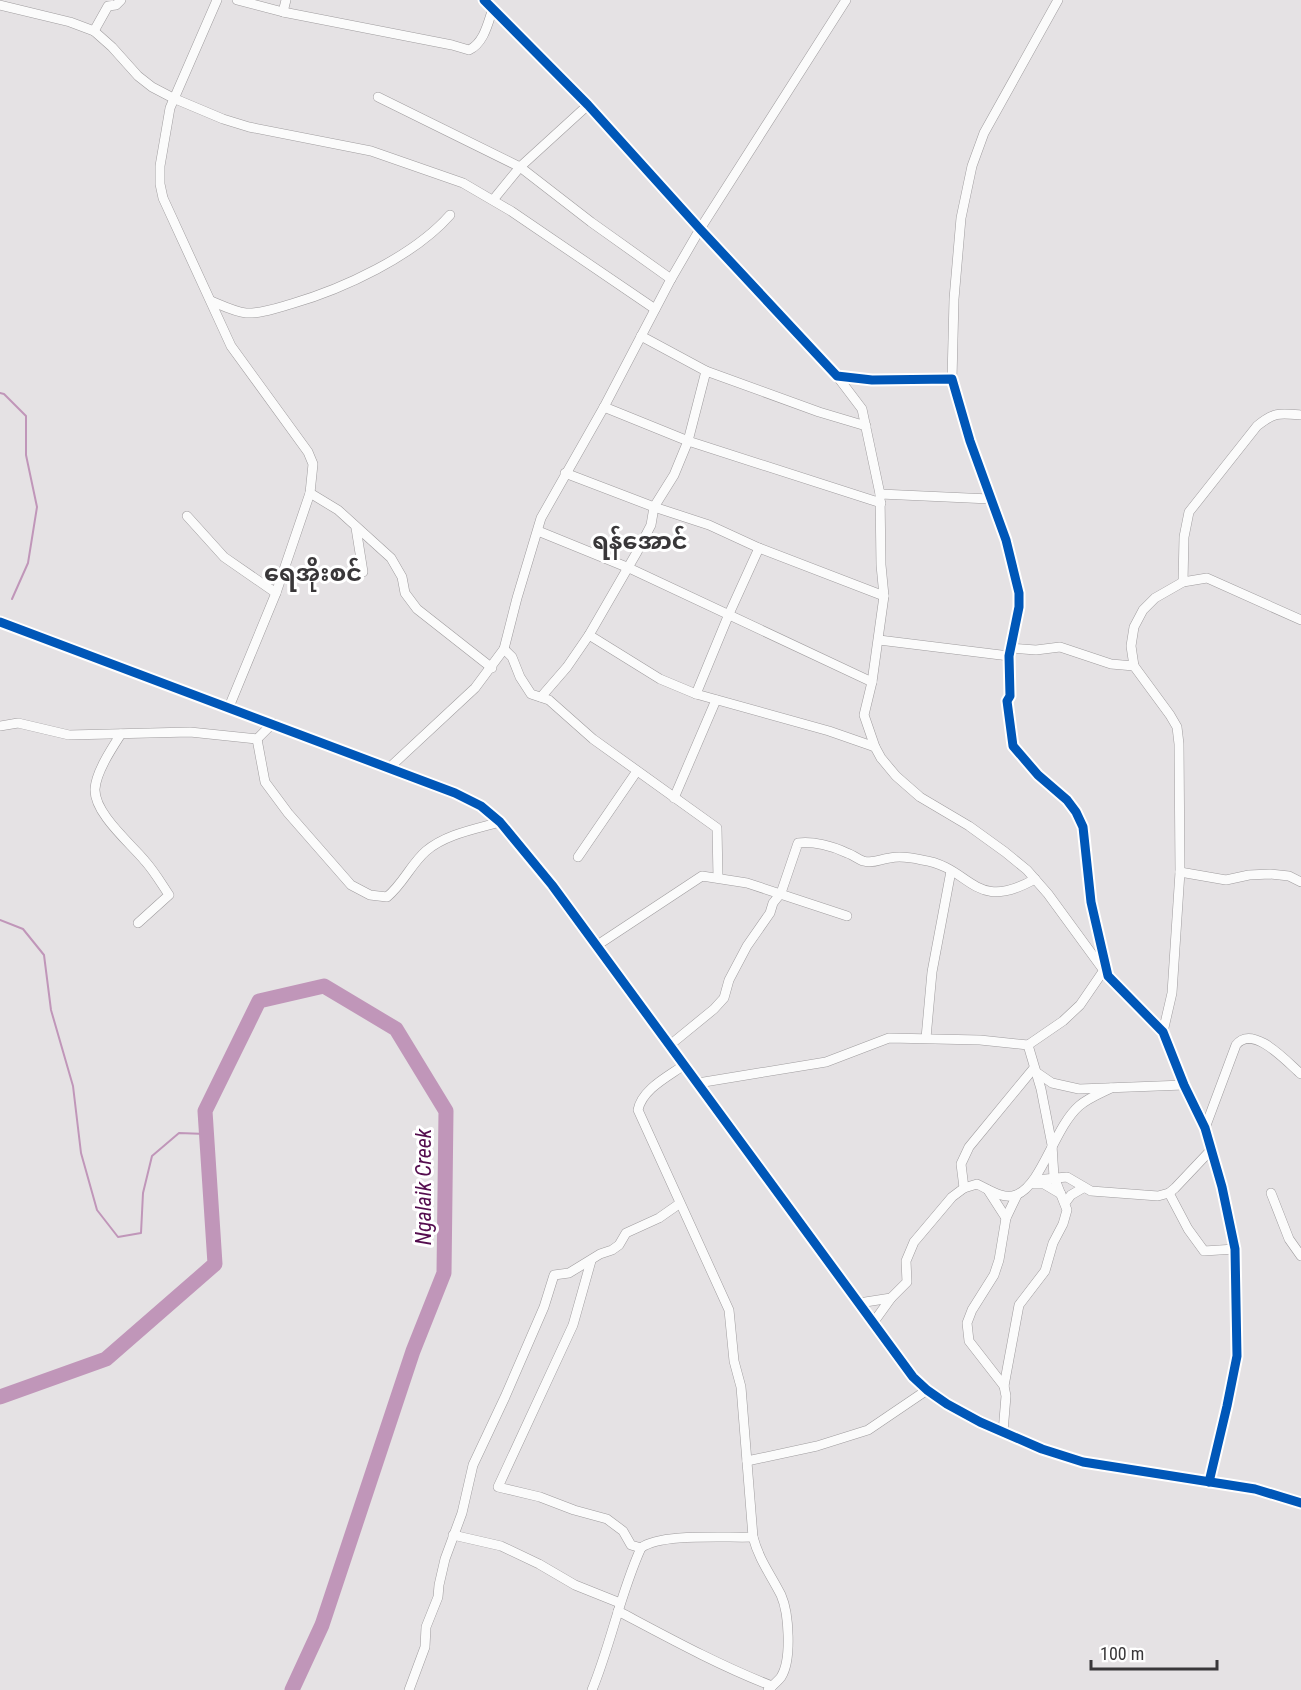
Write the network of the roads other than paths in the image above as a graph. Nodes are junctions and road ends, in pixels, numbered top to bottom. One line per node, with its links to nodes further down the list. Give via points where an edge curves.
1 (122, 0): 11 (street, via 108,6)
2 (217, 0): 13 (street)
3 (237, 0): 10 (street)
4 (286, 0): 10 (street)
5 (484, 0): 9 (street)
6 (846, 0): 18 (street)
7 (1058, 0): 25 (street, via 984,133 972,166 961,218)
8 (0, 5): 11 (street)
9 (493, 8): 10 (street, via 480,41 469,50); 14 (street)
10 (283, 12)
11 (94, 31): 13 (street, via 138,76)
12 (378, 97): 15 (street)
13 (173, 98): 16 (street, via 249,127 371,151 451,178); 20 (street, via 160,184)
14 (588, 105): 15 (street); 18 (street)
15 (520, 167): 16 (street); 19 (street)
16 (493, 200): 21 (street)
17 (450, 215): 20 (street, via 411,248 350,283 314,297 245,313)
18 (700, 230): 19 (street); 24 (street)
19 (671, 279): 21 (street)
20 (211, 301): 31 (street, via 231,346 312,459)
21 (655, 309): 22 (street)
22 (641, 336): 23 (street); 26 (street)
23 (706, 371): 28 (street); 29 (street)
24 (837, 376): 25 (street, via 872,380); 28 (street, via 862,409)
25 (952, 379): 33 (street)
26 (604, 407): 29 (street); 30 (street)
27 (1301, 415): 41 (street, via 1269,416 1257,426 1189,512)
28 (866, 426): 32 (street)
29 (688, 441): 32 (street); 34 (street, via 674,475)
30 (565, 473): 34 (street); 37 (street)
31 (310, 493): 36 (street, via 338,510); 42 (street)
32 (880, 499): 33 (street); 43 (street)
33 (990, 499): 50 (street, via 1006,540 1019,593)
34 (654, 507): 38 (street, via 709,525); 39 (street, via 651,525)
35 (188, 516): 42 (street, via 224,557)
36 (357, 528): 40 (street); 52 (street, via 390,558 402,577 405,593 417,609)
37 (537, 531): 39 (street); 49 (street)
38 (759, 548): 43 (street); 44 (street)
39 (629, 568): 44 (street); 47 (street)
40 (363, 572)
41 (1183, 582): 45 (street, via 1207,578); 51 (street, via 1143,610 1134,627)
42 (276, 593): 57 (street)
43 (884, 596): 48 (street)
44 (729, 614): 53 (street); 54 (street)
45 (1301, 620)
46 (0, 622): 57 (street)
47 (589, 635): 54 (street, via 660,679); 55 (street)
48 (879, 640): 50 (street); 53 (street)
49 (504, 649): 52 (street); 55 (street, via 531,694)
50 (1010, 652): 51 (street, via 1059,647 1111,664); 77 (street, via 1007,701 1013,746 1067,800 1083,827 1091,902)
51 (1134, 666): 69 (street, via 1177,727)
52 (492, 668): 63 (street, via 476,688)
53 (872, 682): 62 (street, via 864,715)
54 (696, 694): 56 (street)
55 (541, 697): 64 (street)
56 (717, 700): 62 (street); 65 (street)
57 (229, 707): 58 (street)
58 (273, 723): 61 (street); 63 (street)
59 (0, 726): 60 (street, via 18,723 69,735)
60 (121, 734): 61 (street, via 190,732); 75 (street, via 97,780 96,797 117,831 170,895)
61 (257, 739): 66 (street, via 265,782 351,885 370,896 387,897 398,889 427,851 454,836)
62 (875, 747): 71 (street, via 896,776 920,797 969,826)
63 (389, 768): 66 (street, via 455,793 481,806)
64 (637, 771): 65 (street); 67 (street)
65 (674, 798): 70 (street, via 717,828)
66 (500, 822): 76 (street)
67 (578, 857)
68 (951, 871): 71 (street, via 989,892 1017,890); 73 (street, via 919,859 891,857 876,863 805,842 798,843); 79 (street, via 932,972)
69 (1180, 872): 72 (street, via 1226,880 1270,874); 78 (street, via 1172,993)
70 (718, 878): 73 (street); 76 (street, via 697,878)
71 (1035, 879): 77 (street)
72 (1301, 882)
73 (781, 893): 74 (street); 80 (street, via 747,946 724,998)
74 (847, 916)
75 (138, 923)
76 (596, 946): 80 (street)
77 (1106, 973): 78 (street); 81 (street, via 1063,1021)
78 (1163, 1032): 86 (street)
79 (926, 1038): 81 (street); 85 (street, via 889,1038 826,1062)
80 (669, 1045): 82 (street)
81 (1028, 1045): 83 (street)
82 (684, 1065): 85 (street); 100 (street, via 649,1092 638,1110)
83 (1035, 1070): 87 (street, via 1063,1086); 89 (street); 93 (street, via 969,1147 961,1164)
84 (1301, 1074): 88 (street, via 1268,1045 1242,1038)
85 (698, 1083): 106 (street)
86 (1184, 1085): 87 (street); 88 (street)
87 (1111, 1088): 89 (street, via 1079,1106)
88 (1205, 1128): 90 (street)
89 (1052, 1145): 91 (street); 92 (street)
90 (1210, 1151): 96 (street); 102 (street)
91 (1054, 1177): 92 (street); 94 (street, via 1066,1177); 99 (street)
92 (1032, 1183): 98 (street); 99 (street, via 1044,1184)
93 (964, 1188): 95 (street, via 976,1184); 105 (street, via 951,1197 914,1242 906,1261 908,1282)
94 (1083, 1188): 96 (street, via 1158,1196); 99 (street)
95 (987, 1189): 98 (street); 101 (street)
96 (1169, 1193): 102 (street, via 1204,1251)
97 (1271, 1193): 103 (street, via 1289,1239)
98 (1017, 1195): 101 (street)
99 (1063, 1198): 108 (street, via 1067,1210 1064,1224 1053,1243 1045,1271 1018,1305)
100 (679, 1203): 104 (street, via 659,1218 626,1233 612,1251); 111 (street, via 729,1310)
101 (1006, 1218): 108 (street, via 999,1260 967,1323 969,1341)
102 (1235, 1249): 112 (street, via 1237,1356)
103 (1301, 1256)
104 (591, 1260): 114 (street, via 569,1273 554,1275 544,1307 473,1464); 116 (street, via 573,1325 498,1487 607,1519 623,1530 631,1545)
105 (891, 1298): 106 (street); 107 (street)
106 (859, 1303): 107 (street)
107 (873, 1323): 109 (street)
108 (1004, 1386): 110 (street)
109 (927, 1390): 110 (street); 111 (street, via 868,1430)
110 (1003, 1432): 112 (street, via 1083,1462)
111 (747, 1461): 115 (street)
112 (1209, 1482): 113 (street, via 1255,1489)
113 (1301, 1503)
114 (453, 1535): 117 (street, via 501,1546 529,1558); 119 (street)
115 (753, 1537): 116 (street, via 667,1538); 118 (street, via 757,1554 782,1598 789,1640 787,1664)
116 (640, 1548): 117 (street)
117 (619, 1607): 118 (street, via 687,1648); 120 (street)
118 (770, 1688)
119 (409, 1690)
120 (592, 1690)

